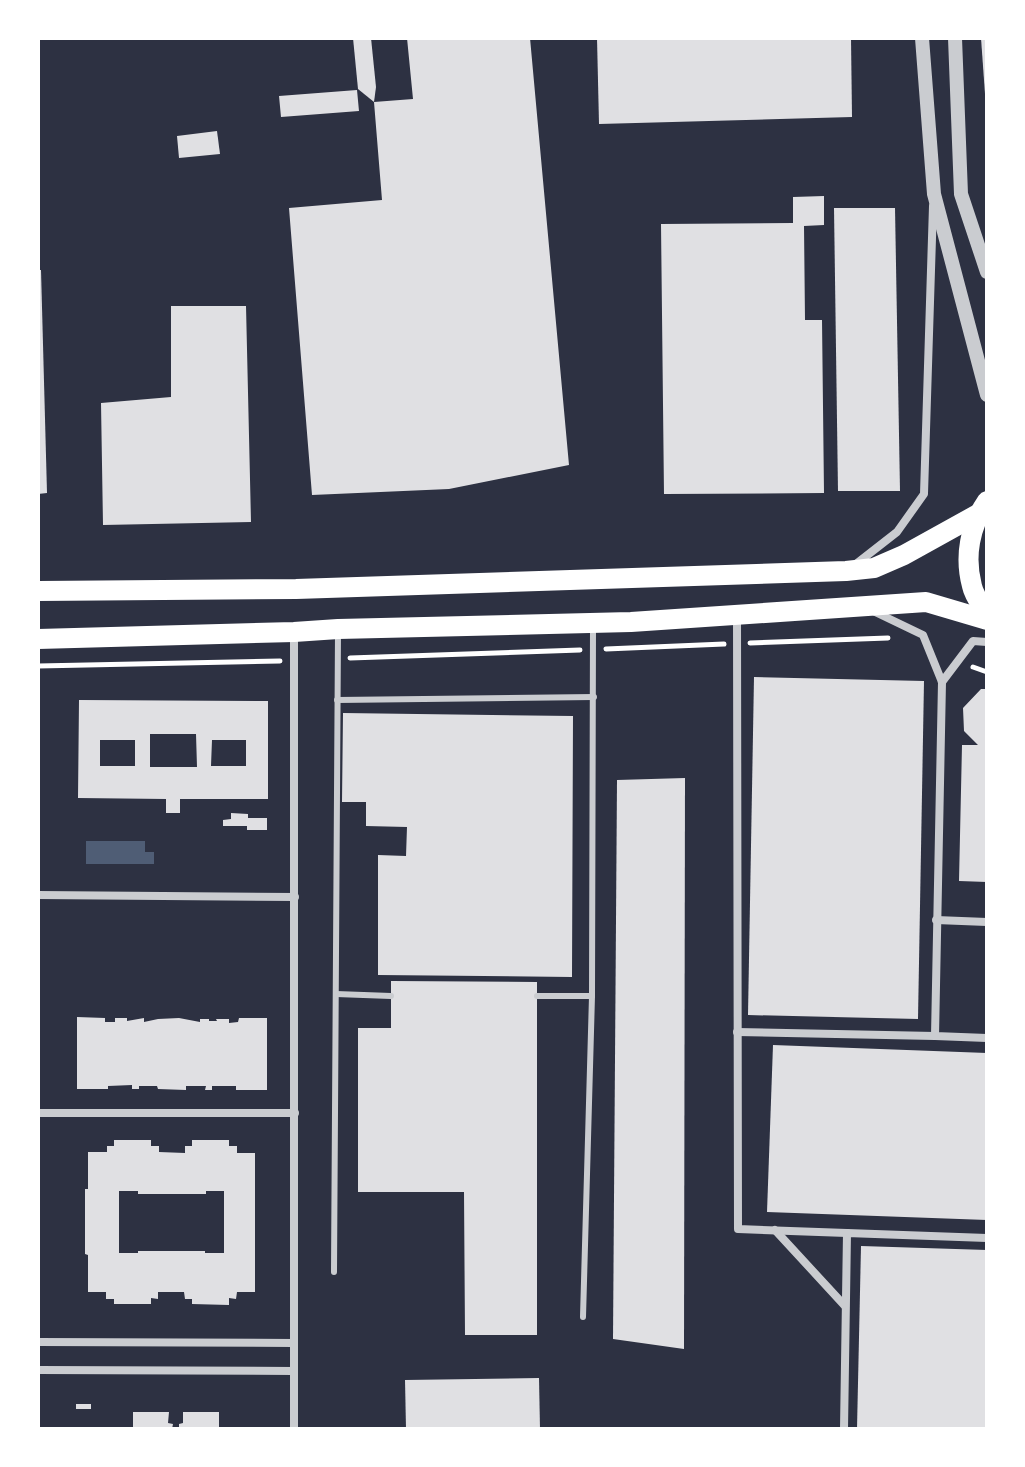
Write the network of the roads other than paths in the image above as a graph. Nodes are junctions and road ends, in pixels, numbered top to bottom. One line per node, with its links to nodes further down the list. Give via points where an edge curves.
1 (922, 38): 3 (street)
2 (955, 38): 4 (street, via 961,194)
3 (934, 194): 5 (street); 7 (street, via 924,494 897,532)
4 (987, 272)
5 (987, 395)
6 (982, 508): 7 (main road, via 904,555 874,568); 11 (main road, via 967,551 972,589)
7 (846, 571): 8 (main road, via 296,589)
8 (38, 591)
9 (863, 607): 10 (main road); 11 (main road, via 926,602); 17 (street, via 923,635)
10 (737, 615): 12 (main road); 28 (street)
11 (987, 617)
12 (594, 623): 13 (main road); 18 (lane)
13 (338, 629): 14 (main road); 19 (lane)
14 (294, 632): 15 (main road); 21 (street)
15 (38, 639)
16 (987, 642): 17 (street, via 973,641)
17 (942, 682): 22 (street)
18 (594, 697): 19 (lane); 27 (lane)
19 (337, 700): 24 (lane)
20 (38, 895): 21 (street)
21 (295, 897): 32 (street)
22 (936, 920): 23 (street); 29 (street)
23 (987, 922)
24 (336, 994): 25 (lane); 36 (lane)
25 (391, 996)
26 (537, 996): 27 (lane)
27 (592, 996): 38 (lane)
28 (737, 1032): 29 (street); 33 (street, via 738,1229)
29 (935, 1036): 30 (street)
30 (987, 1038)
31 (38, 1113): 32 (street)
32 (295, 1113): 40 (street)
33 (775, 1230): 34 (street); 37 (street)
34 (847, 1233): 35 (street); 37 (street)
35 (987, 1238)
36 (334, 1272)
37 (845, 1306): 44 (street)
38 (583, 1317)
39 (38, 1342): 40 (street)
40 (294, 1343): 42 (street)
41 (38, 1370): 42 (street)
42 (294, 1371): 43 (street)
43 (294, 1429)
44 (844, 1429)

